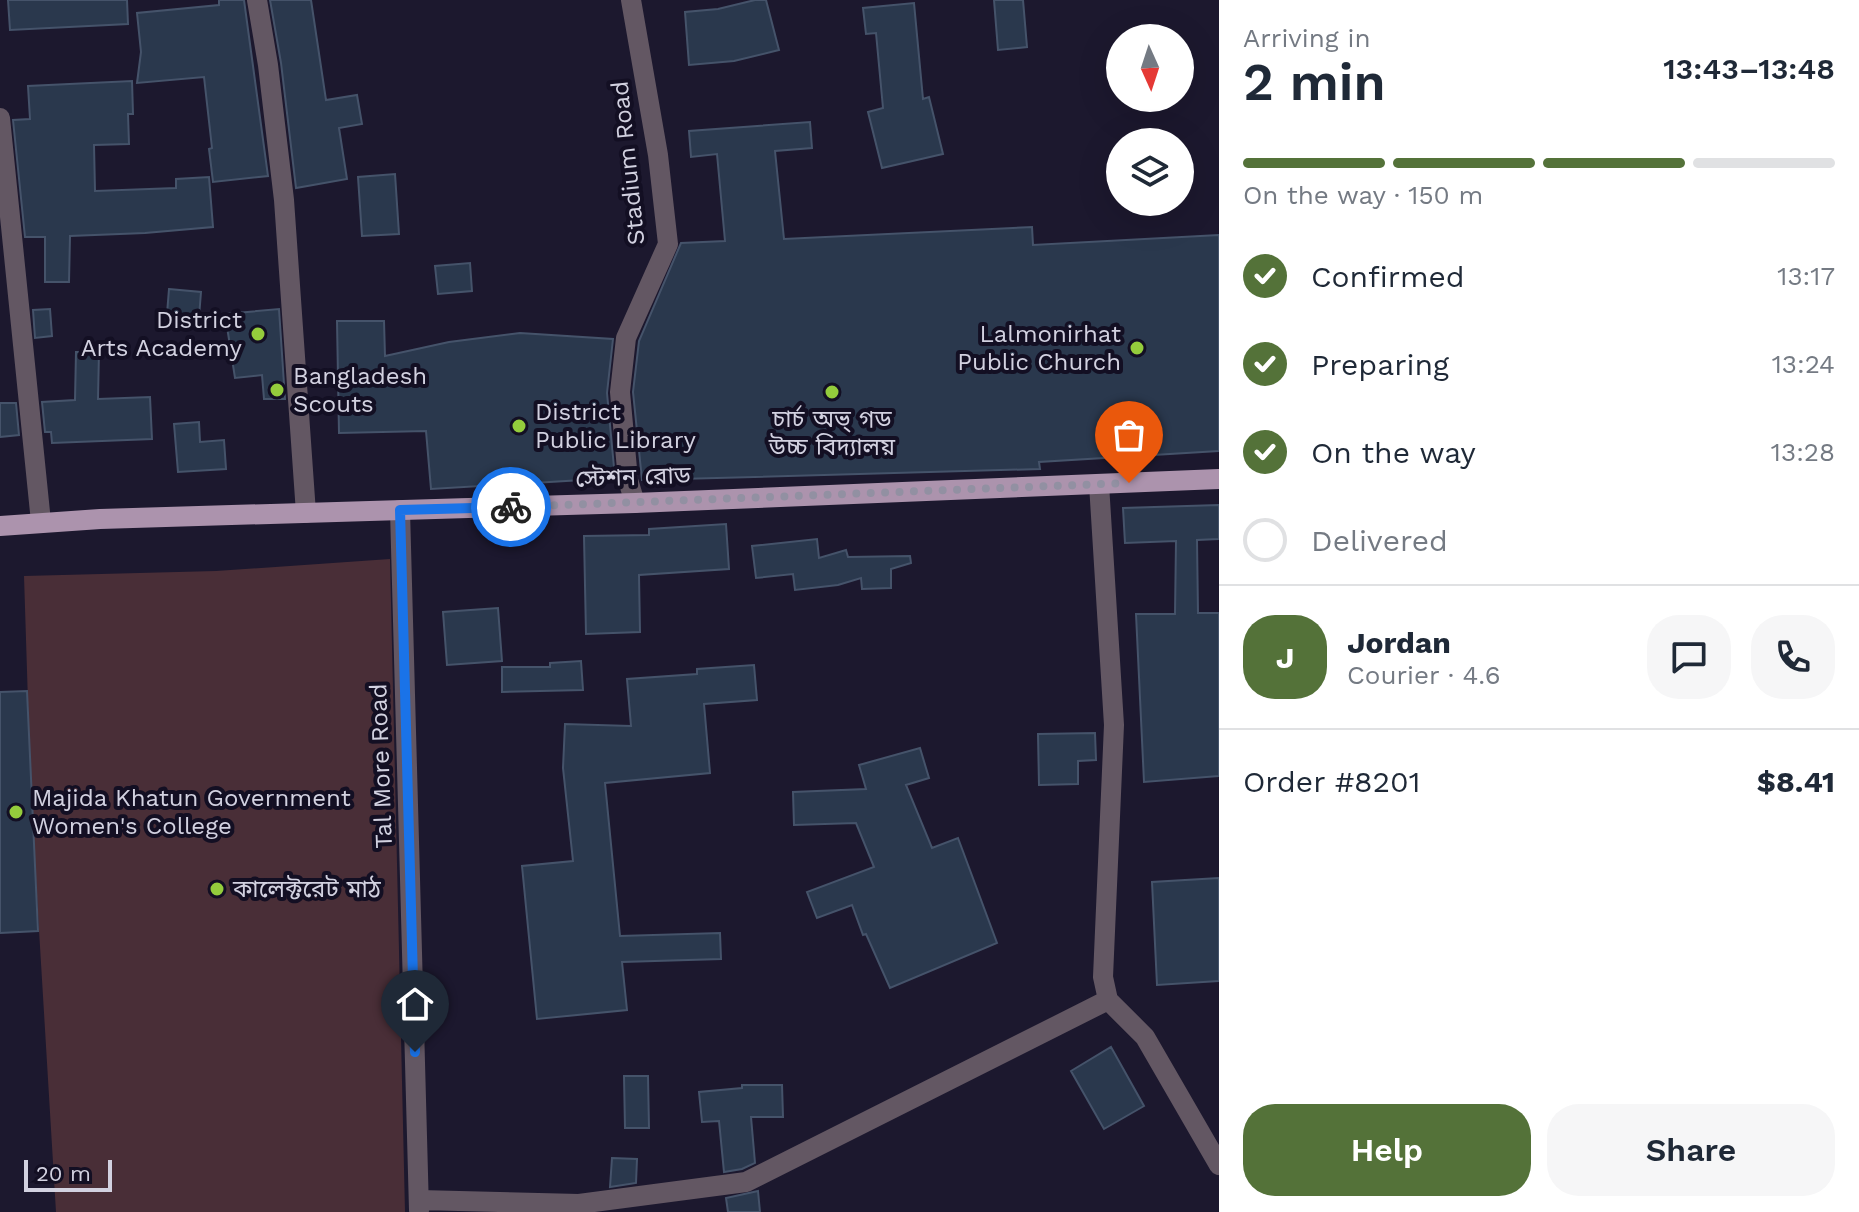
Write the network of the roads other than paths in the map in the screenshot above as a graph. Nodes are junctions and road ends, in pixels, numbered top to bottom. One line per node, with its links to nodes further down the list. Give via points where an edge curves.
1 (257, 0): 8 (street, via 284,200)
2 (631, 0): 6 (street, Stadium Road, via 668,244 626,338 620,392)
3 (0, 118): 9 (street)
4 (1219, 479): 5 (main road, স্টেশন রোড)
5 (1099, 484): 6 (main road, স্টেশন রোড); 11 (street, via 1114,725 1103,977)
6 (635, 503): 7 (main road, স্টেশন রোড)
7 (400, 510): 8 (main road, স্টেশন রোড); 13 (street, Tal More Road)
8 (306, 513): 9 (main road, স্টেশন রোড)
9 (41, 522): 10 (main road, স্টেশন রোড)
10 (0, 526)
11 (1108, 1000): 12 (street, via 1145,1037); 13 (street, via 746,1182 579,1204)
12 (1219, 1165)
13 (419, 1206)

